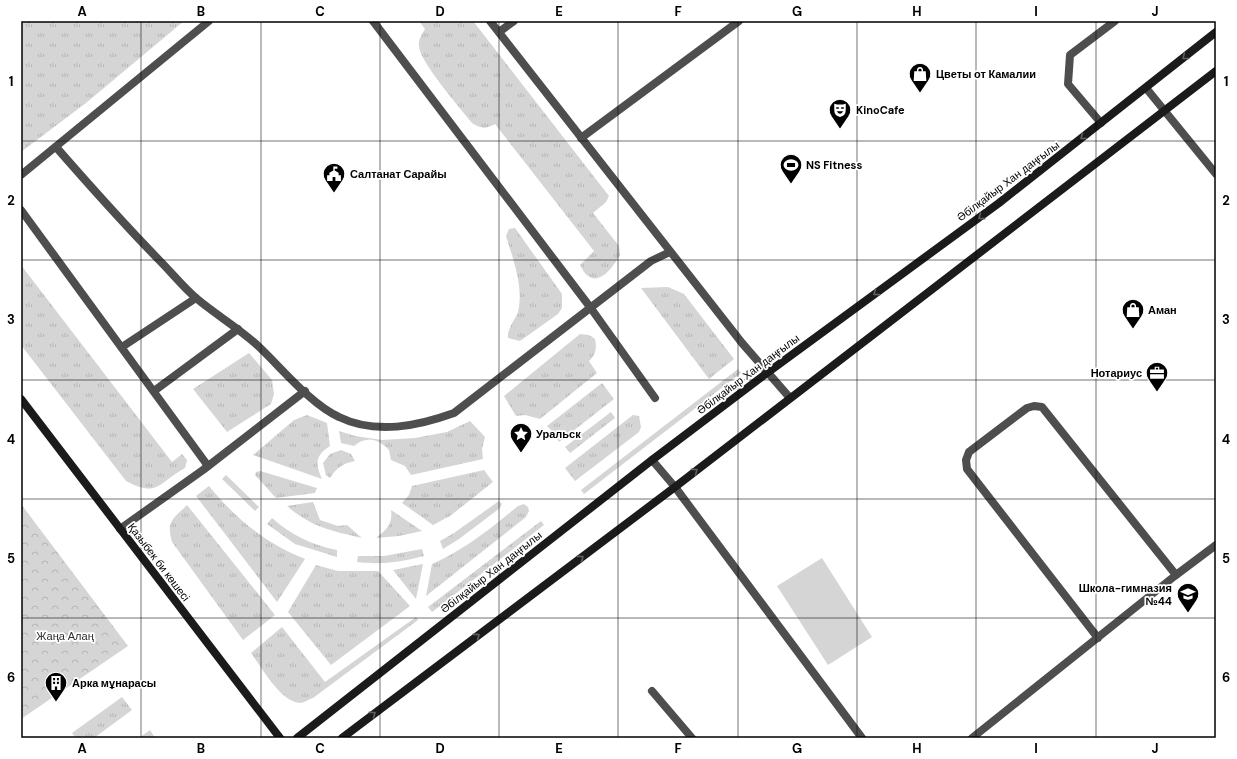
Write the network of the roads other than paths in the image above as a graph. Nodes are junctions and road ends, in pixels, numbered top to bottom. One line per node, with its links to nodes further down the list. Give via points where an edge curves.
1 (209, 21): 14 (lane)
2 (373, 21): 20 (lane)
3 (490, 21): 7 (lane)
4 (514, 21): 7 (lane)
5 (739, 21): 13 (lane)
6 (1115, 21): 12 (lane, via 1070,56 1068,84)
7 (499, 32): 13 (lane)
8 (1216, 32): 10 (main road, Әбілқайыр Хан даңғылы, one-way to 10)
9 (1216, 71): 11 (main road)
10 (1146, 88): 11 (lane); 12 (main road, Әбілқайыр Хан даңғылы)
11 (1164, 110): 15 (lane); 27 (main road)
12 (1101, 123): 23 (main road, Әбілқайыр Хан даңғылы, one-way to 23, via 999,204)
13 (581, 138): 18 (lane)
14 (56, 147): 16 (lane); 19 (lane, via 118,218)
15 (1216, 174)
16 (21, 175)
17 (21, 210): 22 (lane)
18 (670, 252): 20 (lane, via 651,261); 23 (lane)
19 (196, 298): 21 (lane); 22 (lane)
20 (590, 307): 25 (lane, via 454,413 431,421 407,427 360,424 340,418); 26 (lane)
21 (238, 330): 24 (lane); 25 (lane, via 255,342)
22 (122, 347): 24 (lane)
23 (767, 373): 27 (lane); 29 (main road, Әбілқайыр Хан даңғылы)
24 (154, 391): 30 (lane)
25 (305, 391): 30 (lane)
26 (655, 398)
27 (790, 398): 31 (main road, one-way to 27)
28 (21, 399): 32 (main road, Қазыбек би көшесі)
29 (652, 460): 31 (lane); 38 (main road, Әбілқайыр Хан даңғылы)
30 (208, 466): 32 (lane)
31 (675, 487): 39 (main road, one-way to 31); 41 (lane)
32 (120, 529): 37 (main road, Қазыбек би көшесі)
33 (1216, 545): 34 (lane)
34 (1176, 575): 35 (lane); 35 (lane, via 1042,407 1027,408 969,452 966,460 967,469)
35 (1098, 638): 42 (lane)
36 (652, 691): 40 (lane)
37 (280, 738)
38 (297, 738)
39 (342, 738)
40 (692, 738)
41 (862, 738)
42 (972, 738)

